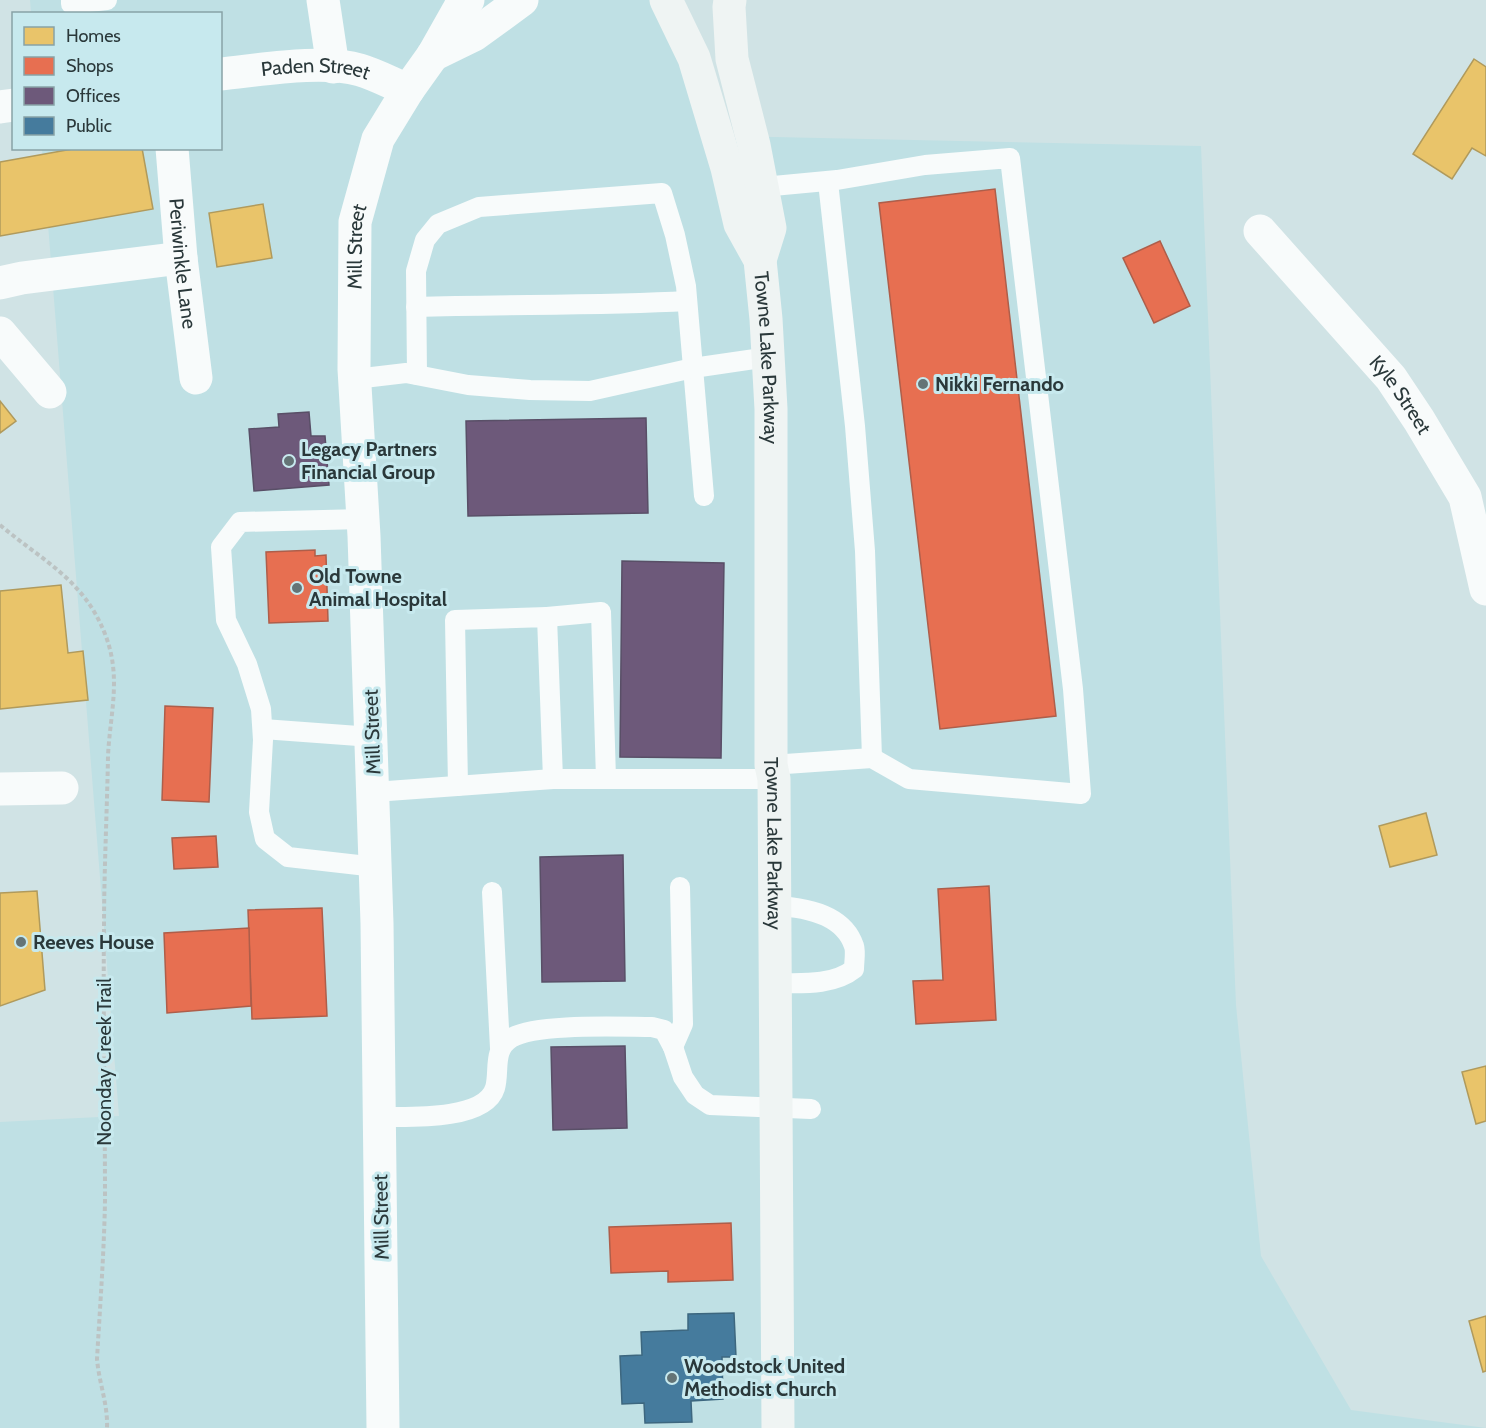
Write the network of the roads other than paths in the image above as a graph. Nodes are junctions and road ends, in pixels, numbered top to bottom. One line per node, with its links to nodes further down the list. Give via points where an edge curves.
1 (71, 0): 2 (lane, via 71,4)
2 (107, 0)
3 (323, 0): 9 (street)
4 (468, 0): 8 (street, Mill Street)
5 (522, 0): 8 (street, Mill Street, via 474,35)
6 (666, 0): 17 (main road, Towne Lake Parkway, via 694,58 740,224)
7 (730, 0): 14 (main road, Towne Lake Parkway, via 732,59)
8 (433, 55): 11 (street, Mill Street)
9 (333, 67): 10 (street, Paden Street); 11 (street, Paden Street, via 360,70)
10 (222, 74)
11 (408, 90): 26 (street, Mill Street, via 378,139 355,222)
12 (172, 150): 16 (street, Periwinkle Lane)
13 (828, 182): 14 (lane); 34 (lane, via 865,551); 34 (lane, via 925,165 1010,158 1073,689 1081,794 909,779)
14 (762, 187): 17 (main road, Towne Lake Parkway, via 771,228)
15 (1260, 231): 30 (street, Kyle Street, via 1392,378 1413,411 1465,497)
16 (181, 258): 18 (street); 25 (street, Periwinkle Lane)
17 (760, 260): 22 (main road, Towne Lake Parkway)
18 (0, 283)
19 (687, 301): 20 (lane); 20 (lane, via 662,193 479,207 438,224 425,240 416,271); 23 (lane)
20 (416, 307): 24 (lane)
21 (0, 333): 27 (street)
22 (768, 357): 23 (lane); 35 (main road, Towne Lake Parkway)
23 (693, 368): 24 (lane, via 590,391 468,385); 28 (lane)
24 (417, 375): 26 (lane)
25 (196, 378)
26 (355, 379): 29 (street, Mill Street)
27 (50, 392)
28 (704, 496)
29 (363, 519): 32 (lane, via 240,522 221,547 226,620 248,664); 33 (street, Mill Street)
30 (1486, 589)
31 (547, 617): 36 (lane); 37 (lane, via 601,612); 38 (lane, via 455,620)
32 (263, 729): 33 (lane); 42 (lane, via 259,812 265,840 288,857)
33 (372, 737): 41 (street, Mill Street)
34 (872, 758): 35 (lane)
35 (772, 772): 37 (lane); 45 (main road, Towne Lake Parkway)
36 (553, 779): 37 (lane); 38 (lane)
37 (606, 779)
38 (458, 786): 41 (lane)
39 (62, 788): 40 (street)
40 (0, 789)
41 (374, 792): 42 (street, Mill Street)
42 (376, 867): 51 (street, Mill Street)
43 (680, 887): 47 (lane, via 683,1024)
44 (492, 892): 48 (lane)
45 (774, 906): 46 (main road, Towne Lake Parkway); 46 (lane, via 802,907 837,921 854,947 854,969 844,978)
46 (774, 983): 49 (main road, Towne Lake Parkway)
47 (673, 1047): 48 (lane, via 664,1030 640,1027 534,1030 509,1038); 49 (lane, via 688,1085 710,1105)
48 (500, 1048): 51 (lane, via 495,1090 472,1110 425,1117)
49 (776, 1109): 50 (lane); 53 (main road, Towne Lake Parkway)
50 (811, 1109)
51 (380, 1117): 52 (street, Mill Street)
52 (383, 1428)
53 (778, 1428)

